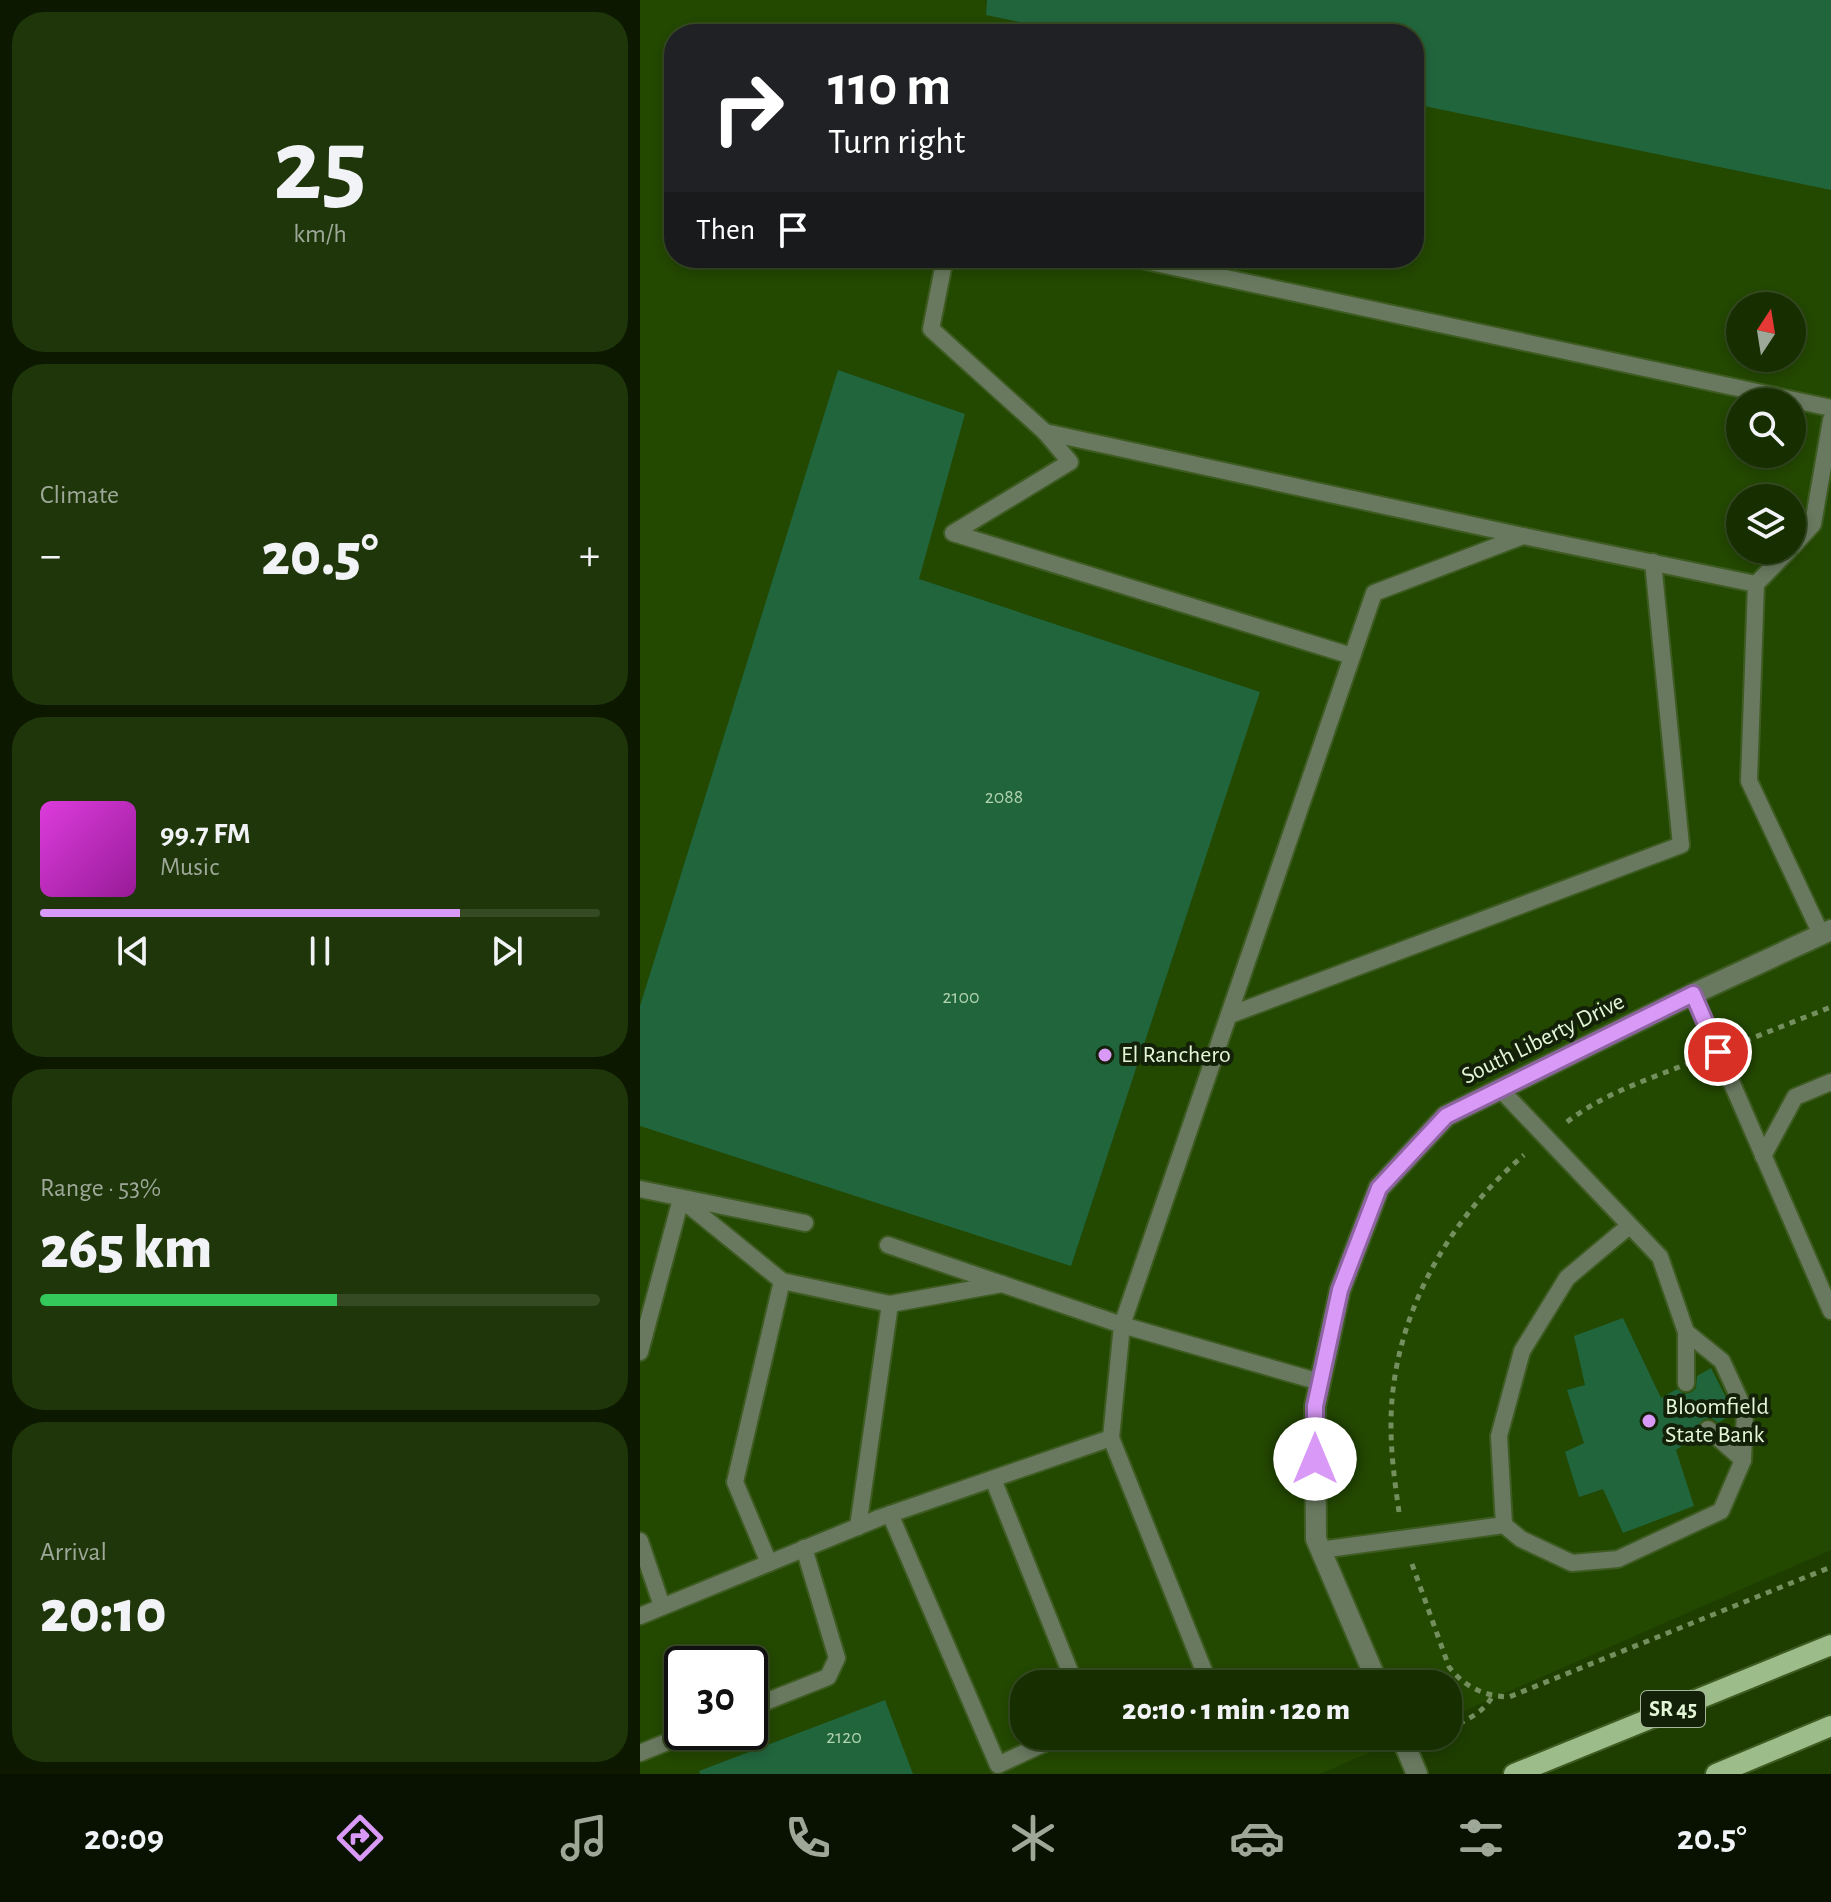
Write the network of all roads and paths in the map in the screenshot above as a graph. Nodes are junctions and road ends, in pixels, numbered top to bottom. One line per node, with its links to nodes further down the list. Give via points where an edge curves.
1 (943, 268): 5 (lane, via 931,329)
2 (1179, 268): 3 (lane)
3 (1831, 408)
4 (1831, 420): 6 (lane, via 1813,524)
5 (1045, 432): 7 (lane); 11 (lane, via 1070,462 953,533)
6 (1806, 531)
7 (1523, 536): 8 (lane); 11 (lane, via 1374,593)
8 (1653, 562): 10 (lane); 14 (lane, via 1681,845)
9 (1775, 564): 10 (lane)
10 (1756, 584): 12 (lane, via 1749,781)
11 (1352, 656): 14 (lane)
12 (1826, 932): 13 (street, South Liberty Drive)
13 (1693, 994): 16 (street, South Liberty Drive); 17 (lane)
14 (1230, 1015): 27 (lane)
15 (1831, 1082): 17 (lane, via 1795,1097)
16 (1500, 1089): 21 (lane); 30 (street, South Liberty Drive, via 1446,1116 1379,1188 1340,1290)
17 (1763, 1156): 26 (lane)
18 (640, 1189): 19 (lane)
19 (681, 1199): 20 (lane); 23 (lane); 29 (lane)
20 (805, 1223)
21 (1629, 1226): 28 (lane, via 1660,1257); 37 (lane, via 1567,1278 1522,1351 1499,1436)
22 (888, 1245): 24 (lane)
23 (782, 1281): 25 (lane); 42 (lane, via 735,1482)
24 (1002, 1284): 25 (lane); 27 (lane)
25 (890, 1304): 38 (lane)
26 (1831, 1311)
27 (1122, 1325): 30 (lane); 33 (lane)
28 (1686, 1332): 31 (lane); 34 (lane, via 1722,1361 1745,1411)
29 (640, 1352)
30 (1320, 1382): 41 (street, South Liberty Drive, via 1315,1406)
31 (1686, 1383)
32 (1708, 1429): 34 (lane)
33 (1111, 1438): 35 (lane); 48 (lane)
34 (1743, 1460): 37 (lane, via 1721,1511 1618,1559 1572,1563)
35 (993, 1479): 36 (lane); 47 (lane)
36 (890, 1514): 38 (lane); 54 (lane, via 998,1765)
37 (1504, 1525): 41 (lane)
38 (858, 1527): 40 (lane)
39 (640, 1541): 44 (lane)
40 (804, 1548): 42 (lane); 50 (lane, via 837,1658 828,1677)
41 (1320, 1550): 49 (street, South Liberty Drive)
42 (769, 1563): 44 (lane)
43 (1831, 1567): 51 (path, via 1509,1697 1492,1697)
44 (662, 1606): 45 (lane)
45 (640, 1616)
46 (1831, 1645): 58 (main road, SR 45)
47 (1069, 1670)
48 (1204, 1670)
49 (1372, 1670)
50 (768, 1701)
51 (1462, 1722)
52 (1831, 1726): 59 (main road)
53 (664, 1743): 56 (lane)
54 (1030, 1750)
55 (1407, 1750): 57 (street)
56 (640, 1753)
57 (1417, 1774)
58 (1514, 1774)
59 (1716, 1774)

